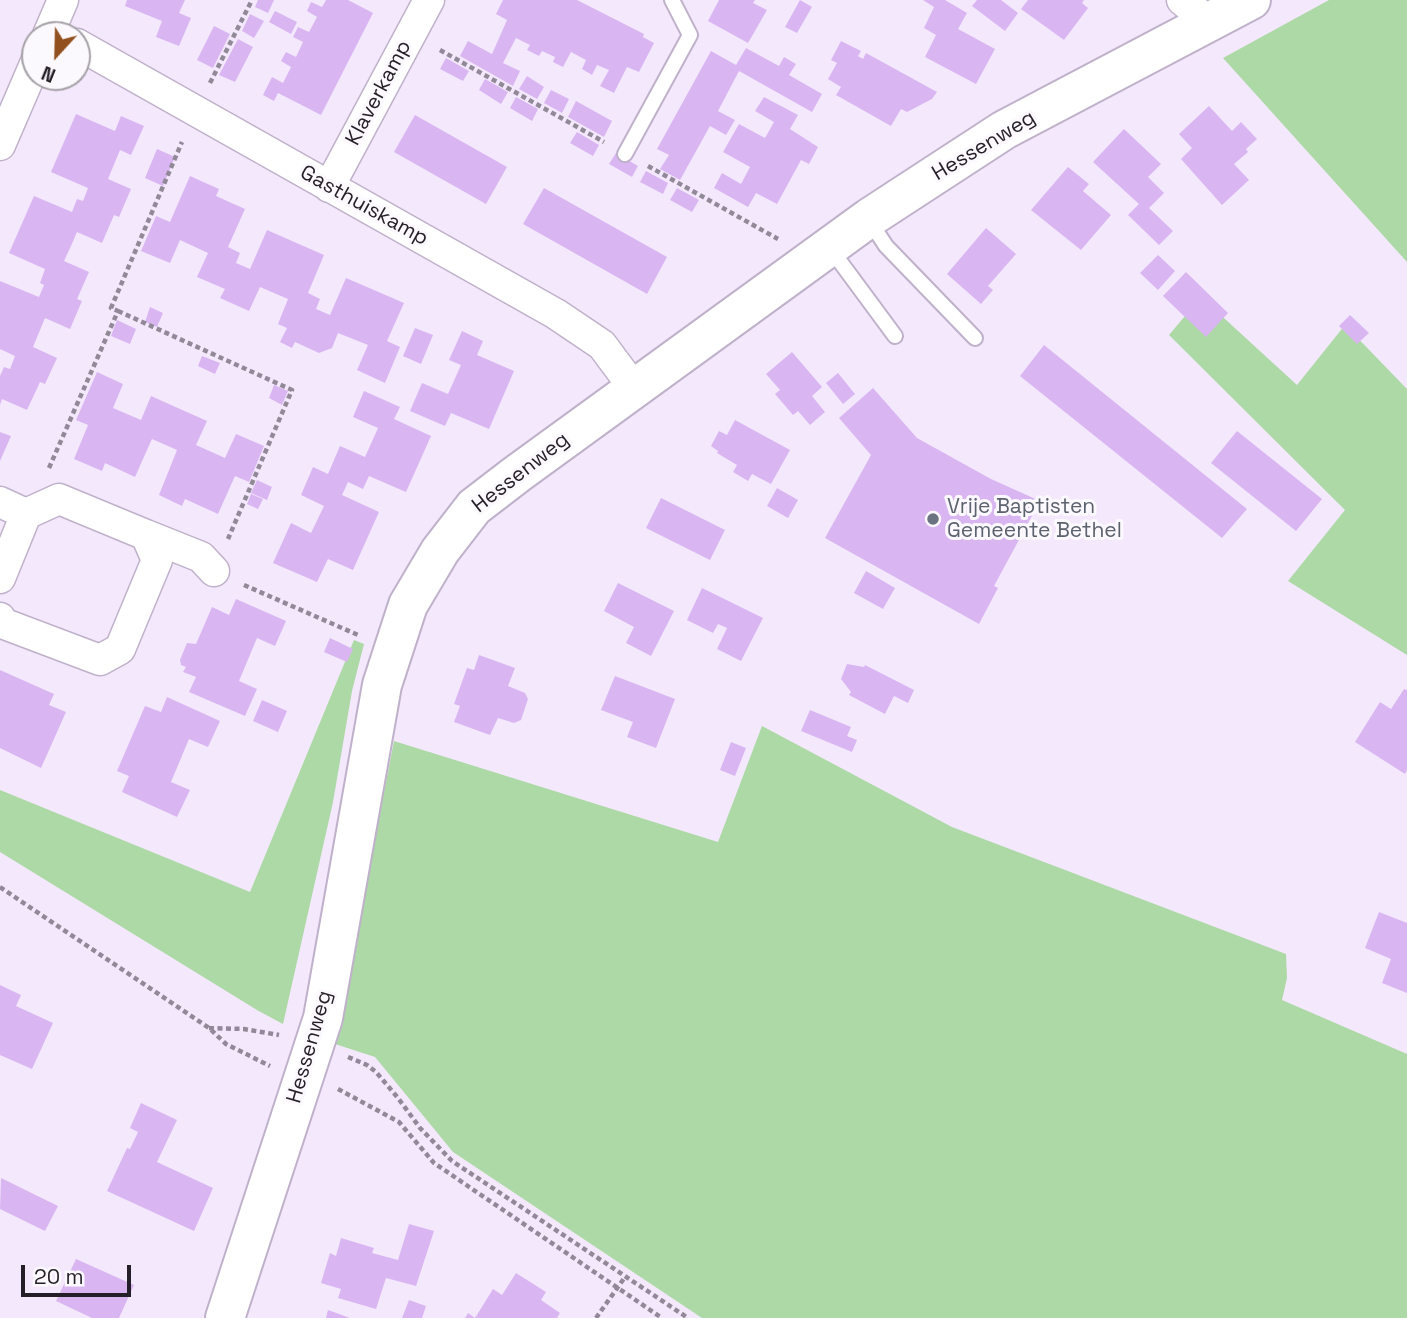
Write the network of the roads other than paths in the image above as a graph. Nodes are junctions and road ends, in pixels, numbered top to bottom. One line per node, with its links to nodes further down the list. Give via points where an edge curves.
1 (63, 0): 6 (street)
2 (429, 0): 11 (street, Klaverkamp)
3 (673, 0): 10 (lane, via 690,35)
4 (1251, 0): 5 (main road, Hessenweg)
5 (1195, 11): 12 (main road, Hessenweg)
6 (57, 21)
7 (91, 52): 11 (street, Gasthuiskamp)
8 (23, 91): 9 (street)
9 (0, 145)
10 (625, 154)
11 (329, 187): 16 (street, Gasthuiskamp, via 556,314 602,345)
12 (869, 218): 13 (main road, Hessenweg); 15 (lane, via 886,246)
13 (829, 247): 14 (lane); 16 (main road, Hessenweg)
14 (895, 336)
15 (975, 338)
16 (634, 388): 22 (main road, Hessenweg, via 474,507 440,551 408,606 383,685 323,1018)
17 (13, 508): 18 (street, via 59,499); 20 (street)
18 (146, 535): 19 (street, via 201,557); 21 (street, via 156,560 120,649 100,660 2,623)
19 (214, 571)
20 (0, 578)
21 (0, 618)
22 (225, 1318)

